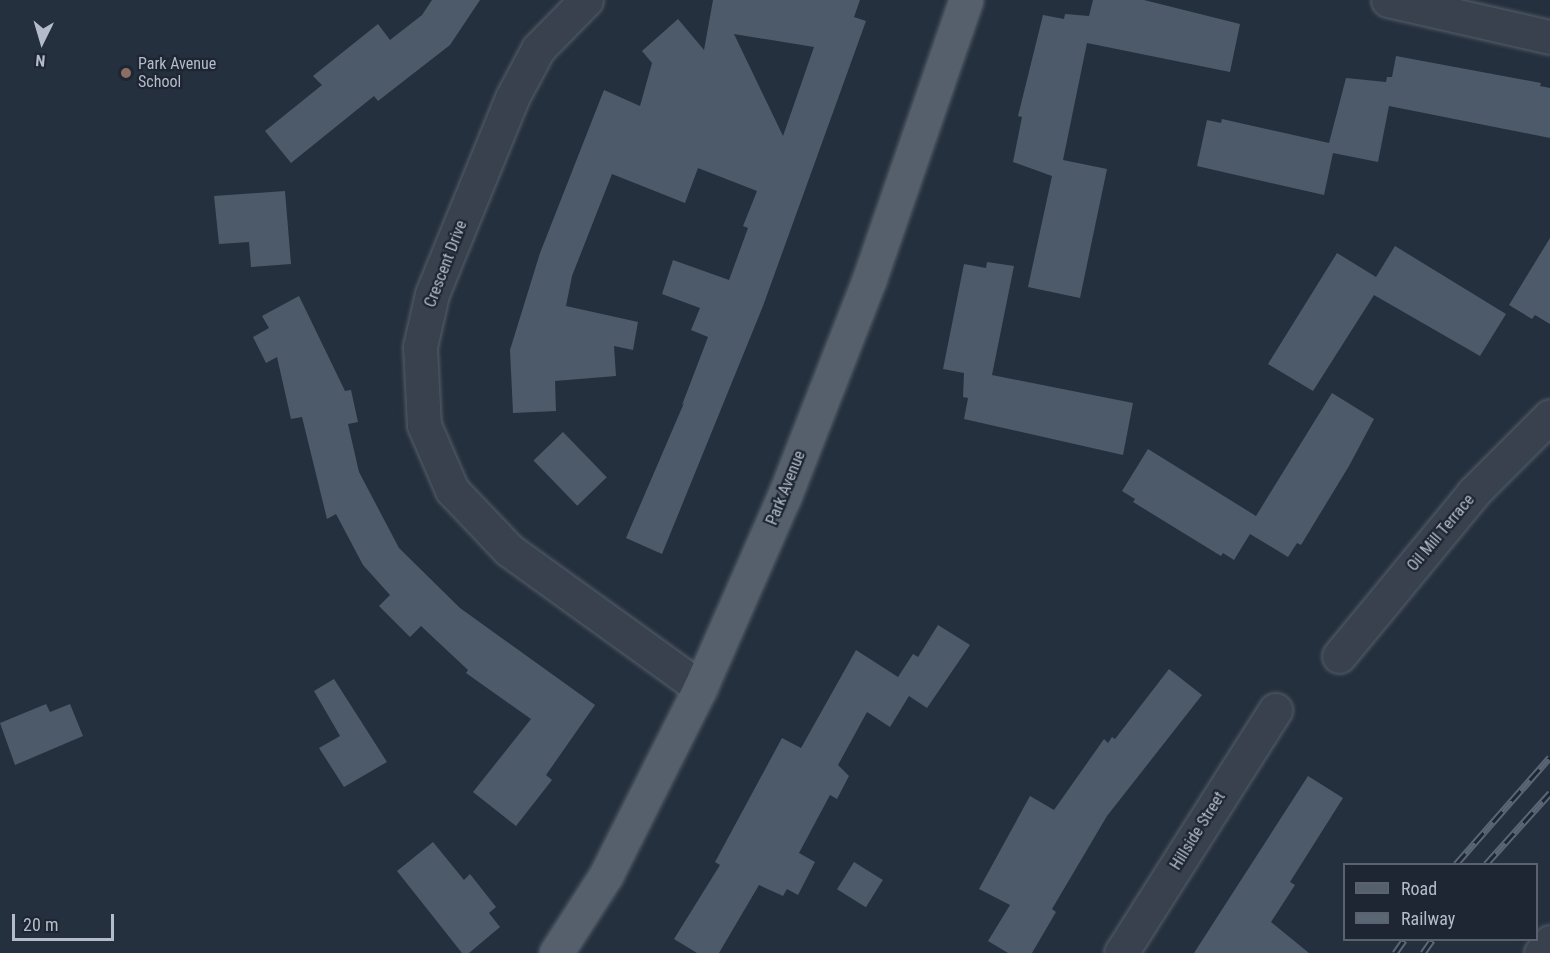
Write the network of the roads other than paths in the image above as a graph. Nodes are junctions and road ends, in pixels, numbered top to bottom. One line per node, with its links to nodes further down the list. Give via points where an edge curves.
1 (586, 0): 7 (street, Crescent Drive, via 538,49 512,98 432,294 420,347 424,425 452,490 509,550)
2 (966, 0): 7 (main road, Park Avenue, via 869,280 783,497)
3 (1388, 0): 4 (street)
4 (1550, 37)
5 (1550, 416): 6 (street, Oil Mill Terrace, via 1474,492)
6 (1339, 656)
7 (700, 688): 10 (main road, Park Avenue, via 606,875)
8 (1275, 710): 11 (street, Hillside Street)
9 (1550, 942): 12 (street)
10 (556, 953)
11 (1121, 953)
12 (1541, 953)

